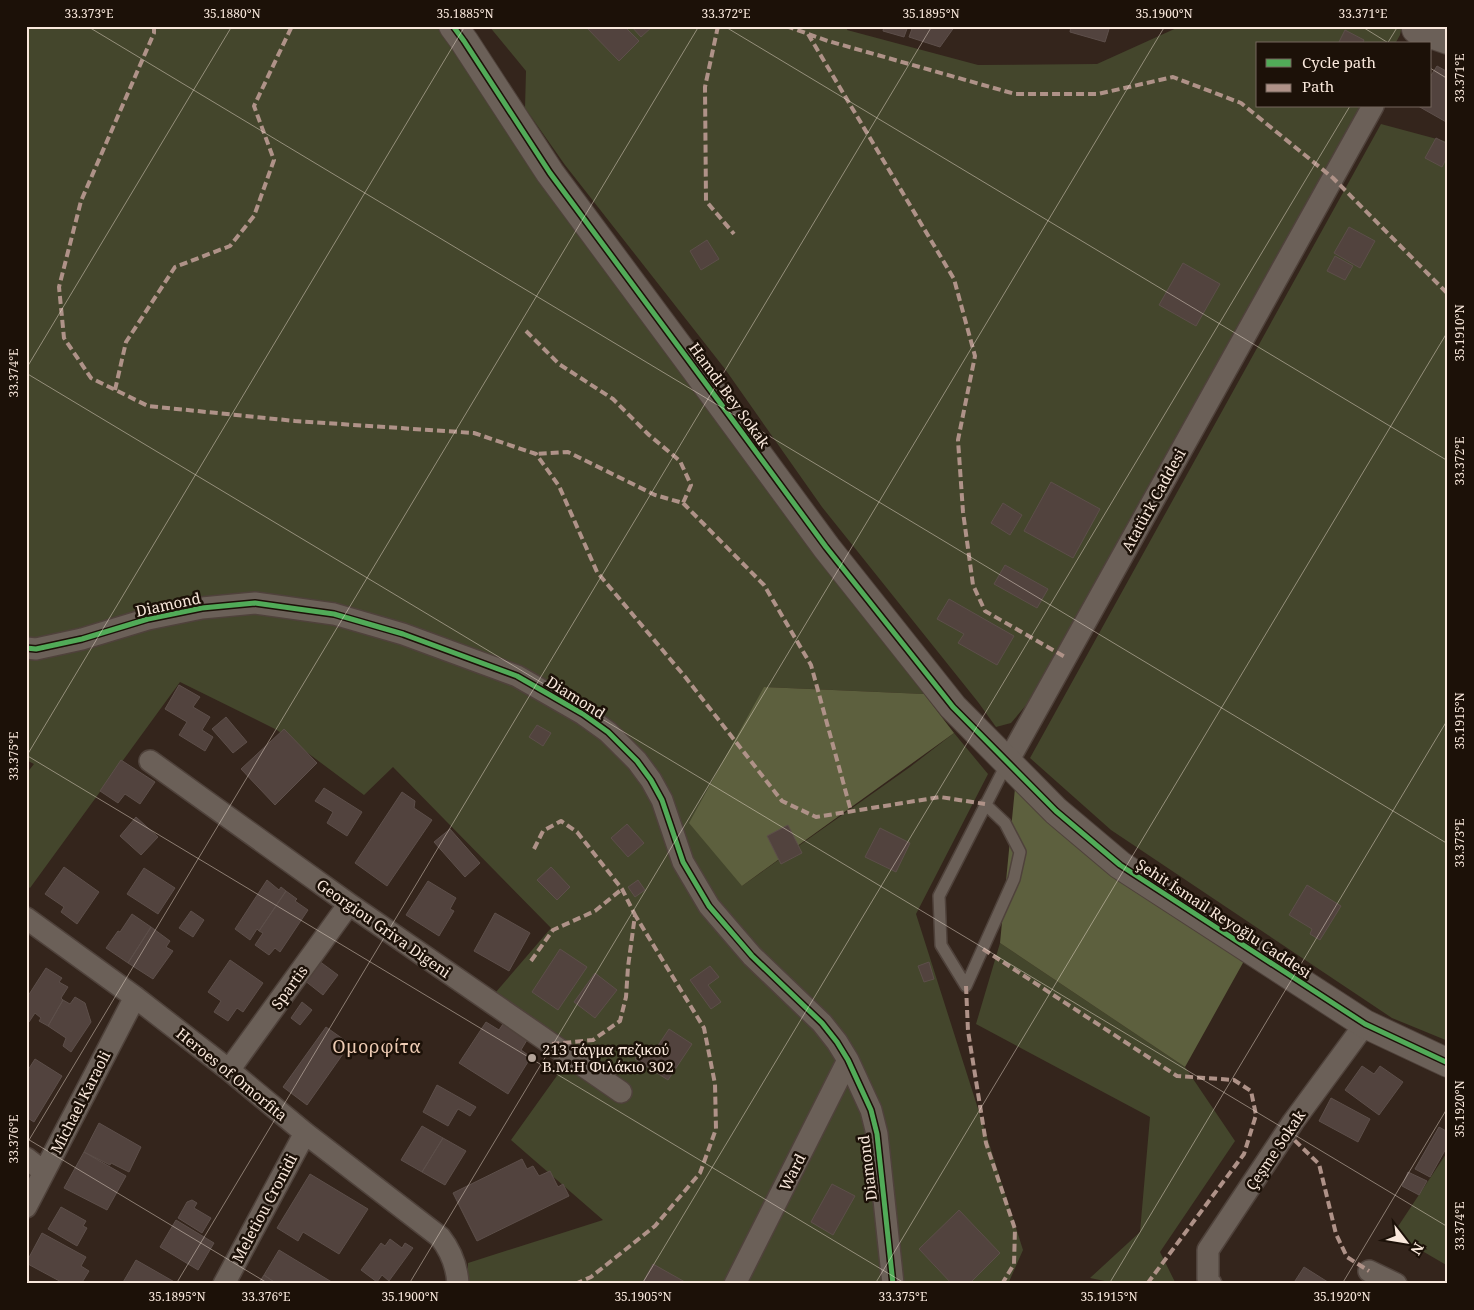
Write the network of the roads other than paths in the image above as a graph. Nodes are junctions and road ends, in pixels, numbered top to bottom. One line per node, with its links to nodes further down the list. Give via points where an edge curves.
1 (453, 26): 7 (street, Hamdi Bey Sokak, via 550,173 826,548 953,707)
2 (1413, 31): 3 (street)
3 (1448, 40)
4 (1372, 108): 7 (street, Atatürk Caddesi)
5 (26, 648): 13 (street, Diamond, via 36,649 82,639 148,619 202,608 255,603 334,614 403,634 516,676 583,714 608,732 637,761 662,800 683,862 709,906 752,956 822,1023)
6 (150, 761): 9 (street, Georgiou Griva Digeni)
7 (1007, 763): 8 (lane, Atatürk Caddesi); 12 (street, Şehit İsmail Reyoğlu Caddesi, via 1056,811 1120,865)
8 (986, 804): 8 (lane, Atatürk Caddesi, via 939,896 941,945 966,986 1014,879 1020,852 1005,823)
9 (349, 904): 15 (street, Spartis); 16 (street, Georgiou Griva Digeni)
10 (26, 918): 11 (street, Heroes of Omorfita)
11 (135, 997): 15 (street, Heroes of Omorfita); 19 (street, Michael Karaoli)
12 (1365, 1024): 14 (street, Şehit İsmail Reyoğlu Caddesi); 26 (street, Çeşme Sokak, via 1293,1122 1208,1250 1208,1279)
13 (848, 1060): 24 (street, Ward); 25 (street, Diamond, via 871,1110 876,1134)
14 (1448, 1063)
15 (229, 1070): 17 (street, Heroes of Omorfita)
16 (621, 1092)
17 (305, 1133): 22 (street, Meletiou Cronidi); 23 (street, Heroes of Omorfita, via 435,1232 450,1252)
18 (26, 1158): 19 (street)
19 (44, 1172): 20 (street, Michael Karaoli)
20 (26, 1207)
21 (1369, 1271): 27 (street)
22 (224, 1284)
23 (458, 1284)
24 (736, 1284)
25 (893, 1284)
26 (1211, 1284)
27 (1396, 1284)

